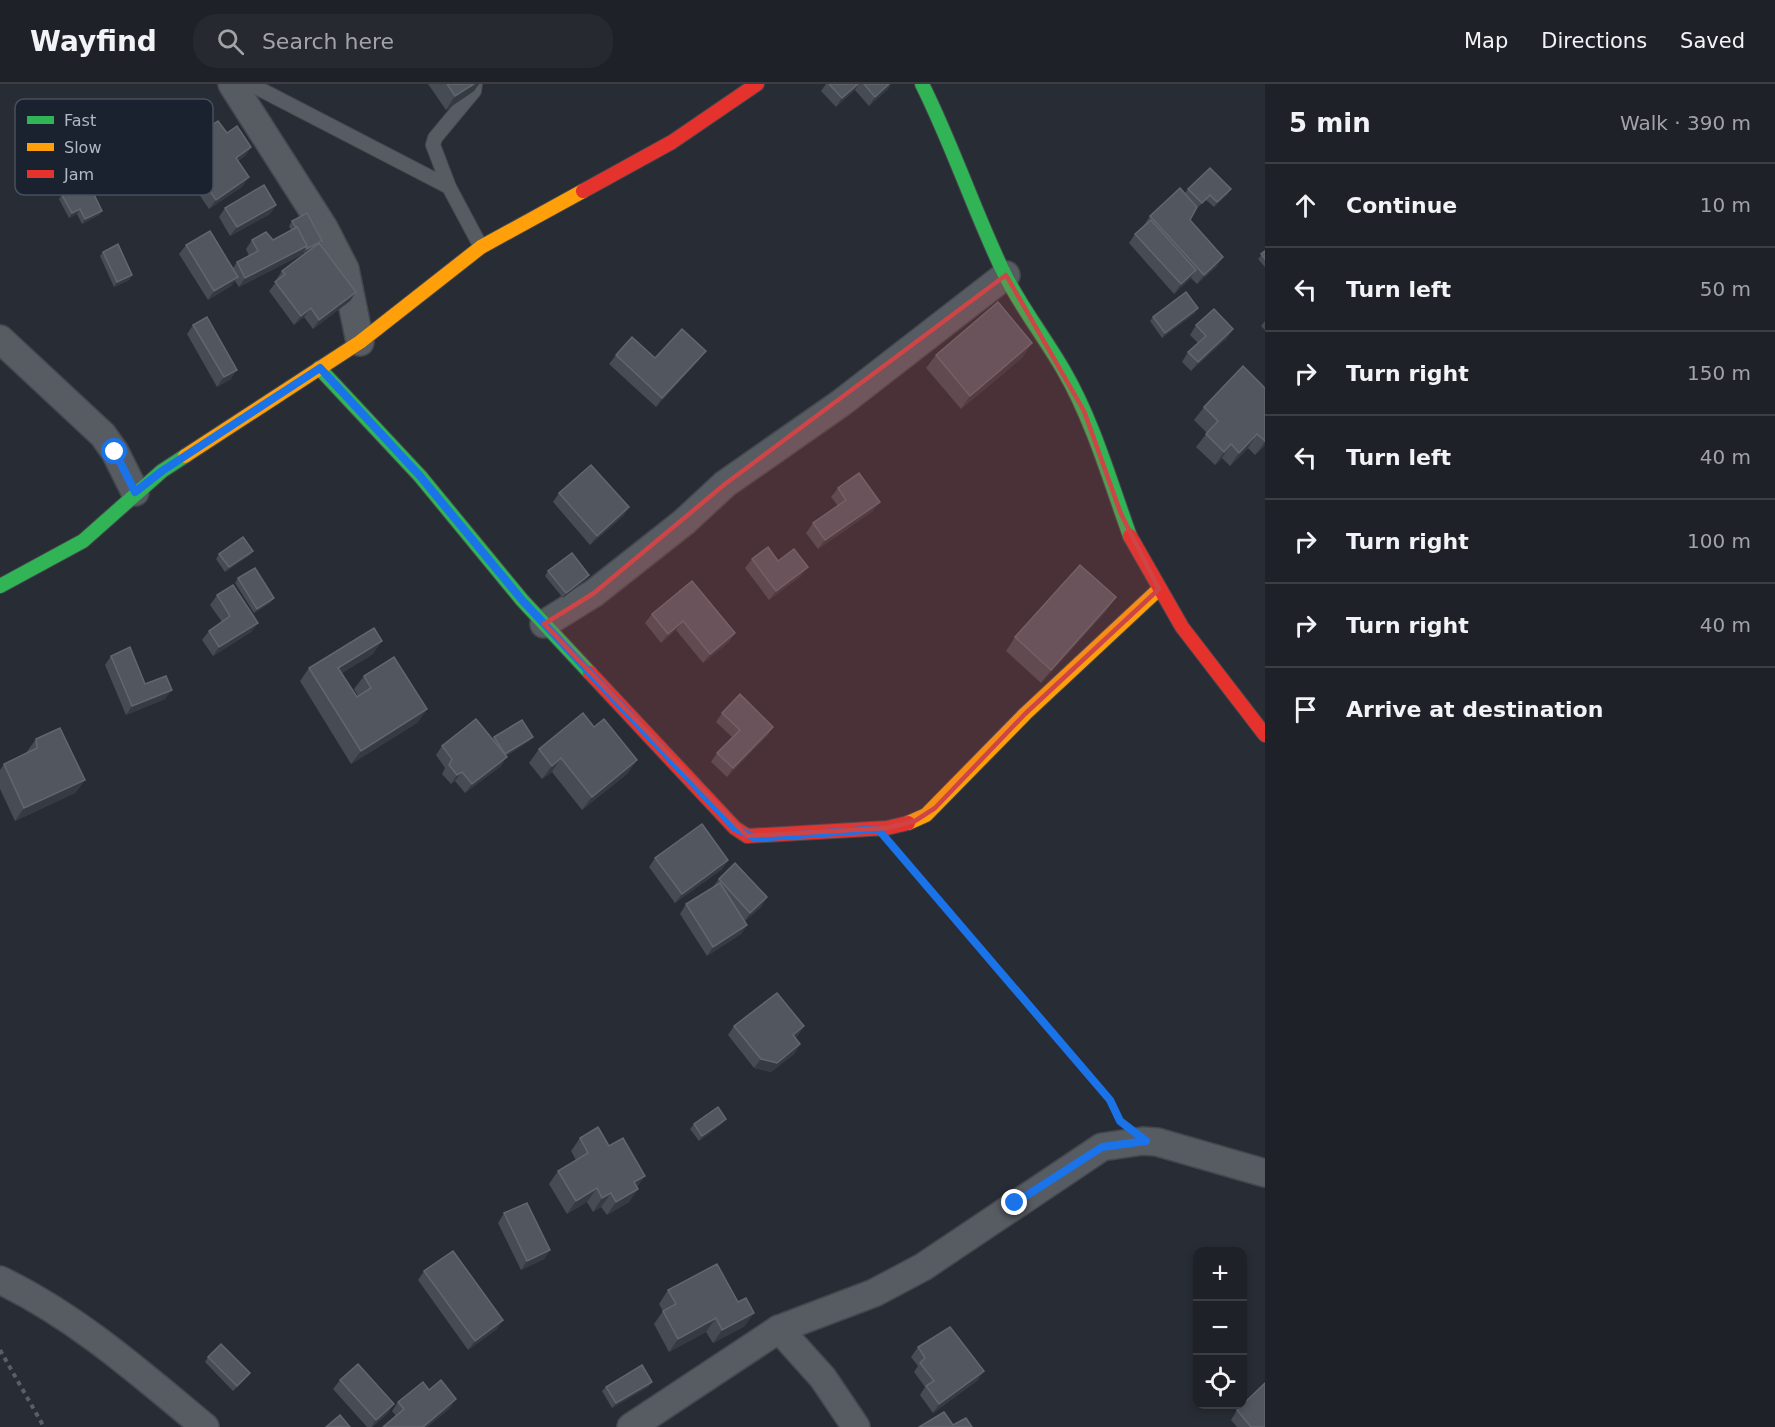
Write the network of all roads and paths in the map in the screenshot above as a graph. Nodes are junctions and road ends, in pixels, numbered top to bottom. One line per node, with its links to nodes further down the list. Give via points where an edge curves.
1 (232, 84): 10 (street, via 324,228 345,269)
2 (250, 84): 6 (lane)
3 (475, 84): 6 (lane, via 474,91 433,141)
4 (757, 84): 7 (street, via 672,142)
5 (922, 84): 8 (street)
6 (450, 187): 7 (lane)
7 (481, 247): 10 (street)
8 (1006, 275): 14 (street, via 1084,411 1132,542); 15 (street, via 841,403 726,484 594,593)
9 (0, 339): 12 (street, via 103,435)
10 (360, 342): 11 (street)
11 (320, 368): 12 (street); 15 (street, via 420,476)
12 (135, 492): 13 (street, via 83,541)
13 (0, 586)
14 (1159, 589): 16 (street, via 1182,627); 17 (street, via 1025,714 935,808 915,821)
15 (544, 624): 17 (street, via 735,828 747,836)
16 (1265, 735)
17 (878, 829): 18 (path, via 1110,1100 1120,1121)
18 (1146, 1141): 19 (street); 21 (street, via 1102,1147 923,1267 874,1293)
19 (1265, 1173)
20 (0, 1280): 24 (street, via 85,1329)
21 (779, 1329): 25 (street); 26 (street, via 823,1378)
22 (0, 1350): 23 (path)
23 (44, 1427)
24 (205, 1427)
25 (631, 1427)
26 (856, 1427)

